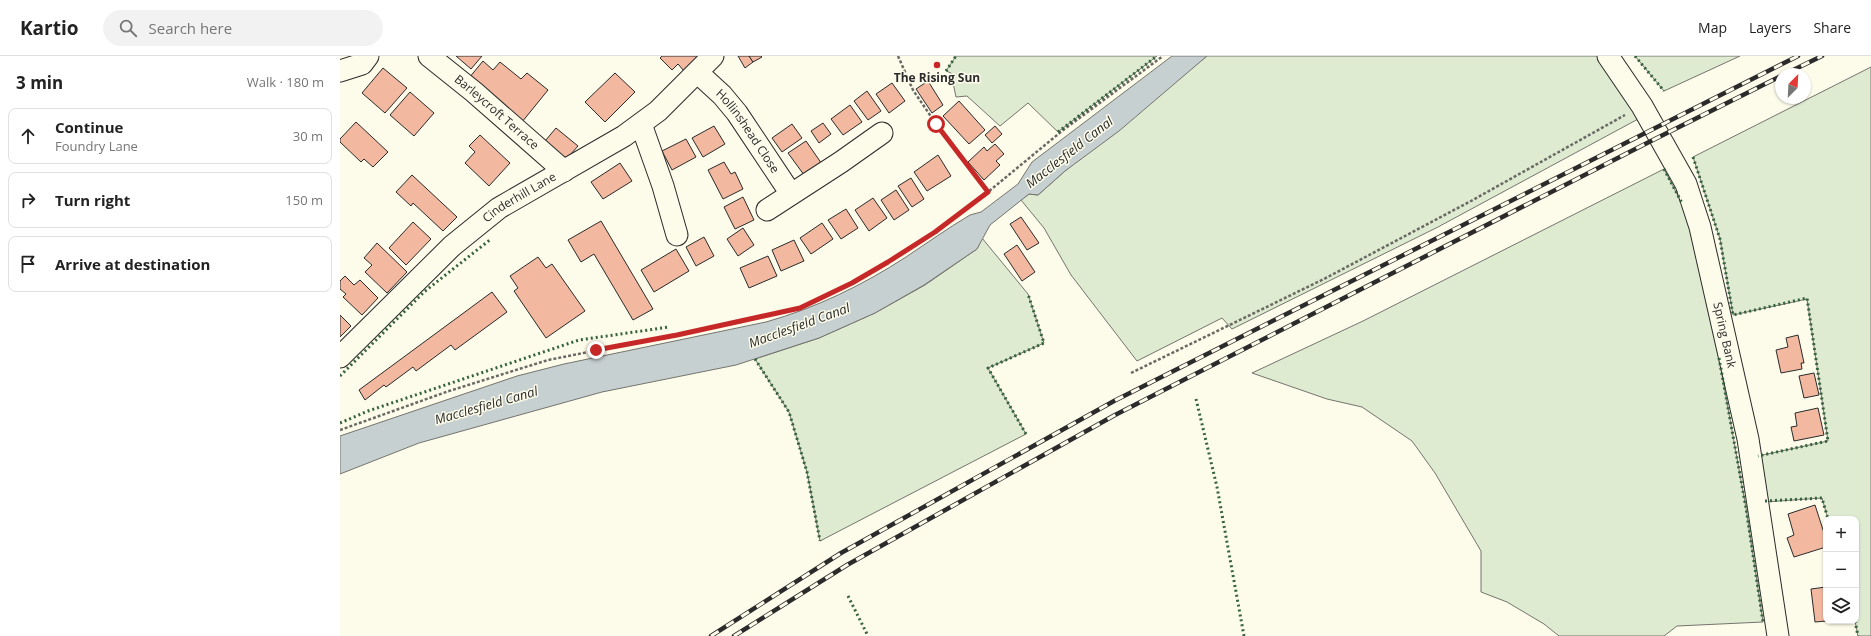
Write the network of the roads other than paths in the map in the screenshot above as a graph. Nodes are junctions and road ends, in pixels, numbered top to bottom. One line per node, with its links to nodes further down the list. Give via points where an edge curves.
1 (368, 56): 5 (street, via 362,64)
2 (429, 56): 9 (street, Barleycroft Terrace)
3 (713, 56): 6 (street, Cinderhill Lane)
4 (1608, 56): 14 (street, Spring Bank, via 1642,106 1686,184 1700,227 1748,440)
5 (340, 71)
6 (698, 73): 7 (street, Cinderhill Lane); 10 (street, Hollinshead Close, via 737,113)
7 (641, 124): 9 (street, Cinderhill Lane); 12 (street)
8 (882, 133): 10 (street)
9 (564, 171): 13 (street, Cinderhill Lane, via 499,208 452,246)
10 (791, 194): 11 (street)
11 (767, 210)
12 (677, 235)
13 (340, 357)
14 (1778, 636)

